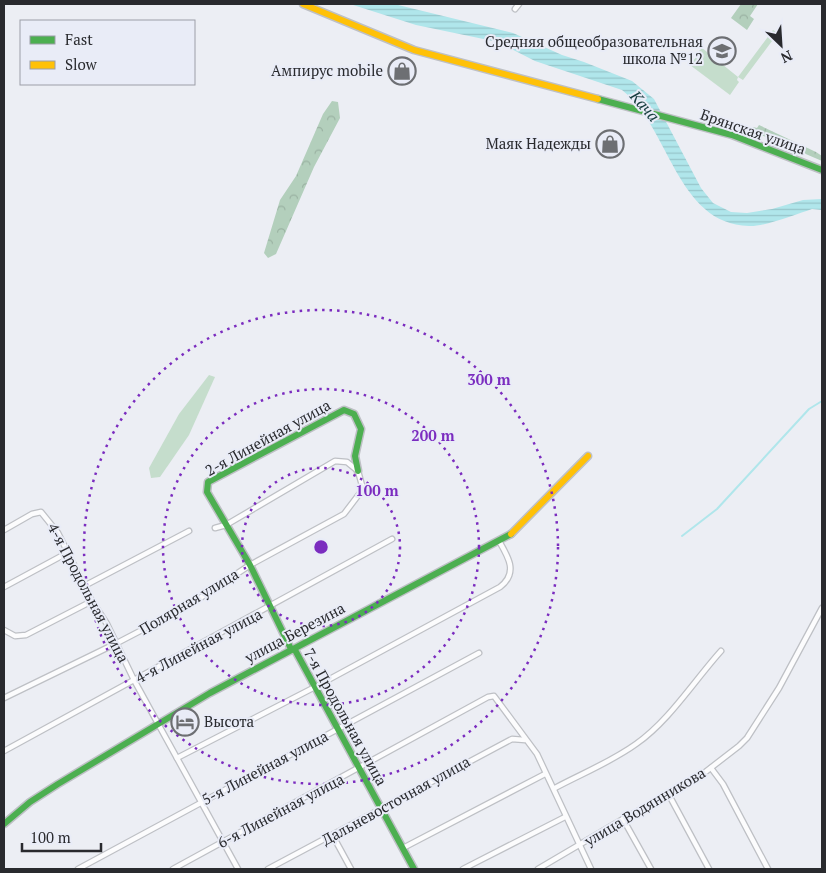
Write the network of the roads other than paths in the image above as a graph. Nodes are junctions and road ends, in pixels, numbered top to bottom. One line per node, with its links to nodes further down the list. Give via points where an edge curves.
1 (303, 4): 4 (main road, Брянская улица, via 414,50 744,138)
2 (519, 4): 3 (street)
3 (515, 10)
4 (822, 170)
5 (588, 456): 12 (main road, улица Березина, via 512,533)
6 (358, 471): 7 (street, via 348,462 335,461); 7 (main road, 2-я Линейная улица, via 355,456 361,429 354,414 344,410 208,482 208,495); 14 (street, Полярная улица, via 363,489 344,514)
7 (226, 525): 8 (street); 14 (main road, 7-я Продольная улица)
8 (215, 528)
9 (4, 530): 13 (street, 4-я Продольная улица, via 41,512 58,532)
10 (189, 531): 15 (street)
11 (392, 539): 18 (street, 4-я Линейная улица)
12 (499, 542): 22 (main road, улица Березина); 26 (street, via 511,568 506,582 500,587)
13 (67, 553): 15 (street, 4-я Продольная улица); 16 (street)
14 (250, 566): 18 (main road, 7-я Продольная улица); 21 (street, Полярная улица, via 188,606)
15 (86, 585): 17 (street, 4-я Продольная улица)
16 (4, 587)
17 (92, 601): 20 (street, via 26,635 16,636); 21 (street, 4-я Продольная улица)
18 (271, 606): 22 (main road, 7-я Продольная улица); 25 (street, 4-я Линейная улица)
19 (822, 608): 33 (street, улица Водянникова, via 779,688 747,738)
20 (4, 630)
21 (117, 643): 25 (street, 4-я Продольная улица); 27 (street, Полярная улица)
22 (291, 649): 26 (main road, 7-я Продольная улица, via 295,650); 28 (main road, улица Березина)
23 (722, 651): 36 (street, via 688,693 642,740)
24 (479, 653): 29 (street, 5-я Линейная улица)
25 (134, 680): 28 (street, 4-я Продольная улица); 31 (street, 4-я Линейная улица)
26 (315, 687): 29 (main road, 7-я Продольная улица); 32 (street)
27 (4, 697)
28 (158, 723): 32 (street, 4-я Продольная улица); 42 (main road, улица Березина, via 34,800)
29 (338, 729): 34 (main road, 7-я Продольная улица); 38 (street, 5-я Линейная улица)
30 (525, 740): 34 (street, 6-я Линейная улица, via 494,696 488,697); 35 (street, via 537,754); 39 (street, Дальневосточная улица, via 512,738)
31 (4, 751)
32 (177, 758): 38 (street, 4-я Продольная улица)
33 (711, 768): 37 (street, улица Водянникова); 58 (street, via 723,784)
34 (359, 769): 39 (main road, 7-я Продольная улица); 44 (street, 6-я Линейная улица)
35 (545, 774): 36 (street); 46 (street)
36 (555, 788): 40 (street)
37 (669, 795): 41 (street, улица Водянникова); 57 (street)
38 (201, 802): 44 (street, 4-я Продольная улица); 47 (street, 5-я Линейная улица)
39 (380, 808): 43 (street, Дальневосточная улица); 46 (main road, 7-я Продольная улица)
40 (565, 817): 45 (street); 53 (street)
41 (624, 818): 45 (street, улица Водянникова); 56 (street)
42 (4, 824)
43 (333, 836): 50 (street, Дальневосточная улица); 51 (street)
44 (223, 842): 48 (street, 6-я Линейная улица); 49 (street, 4-я Продольная улица)
45 (579, 846): 54 (street, улица Водянникова); 55 (street)
46 (403, 848): 52 (main road, 7-я Продольная улица)
47 (78, 869)
48 (173, 869)
49 (238, 869)
50 (268, 869)
51 (351, 869)
52 (414, 869)
53 (463, 869)
54 (538, 869)
55 (591, 869)
56 (651, 869)
57 (709, 869)
58 (768, 869)

